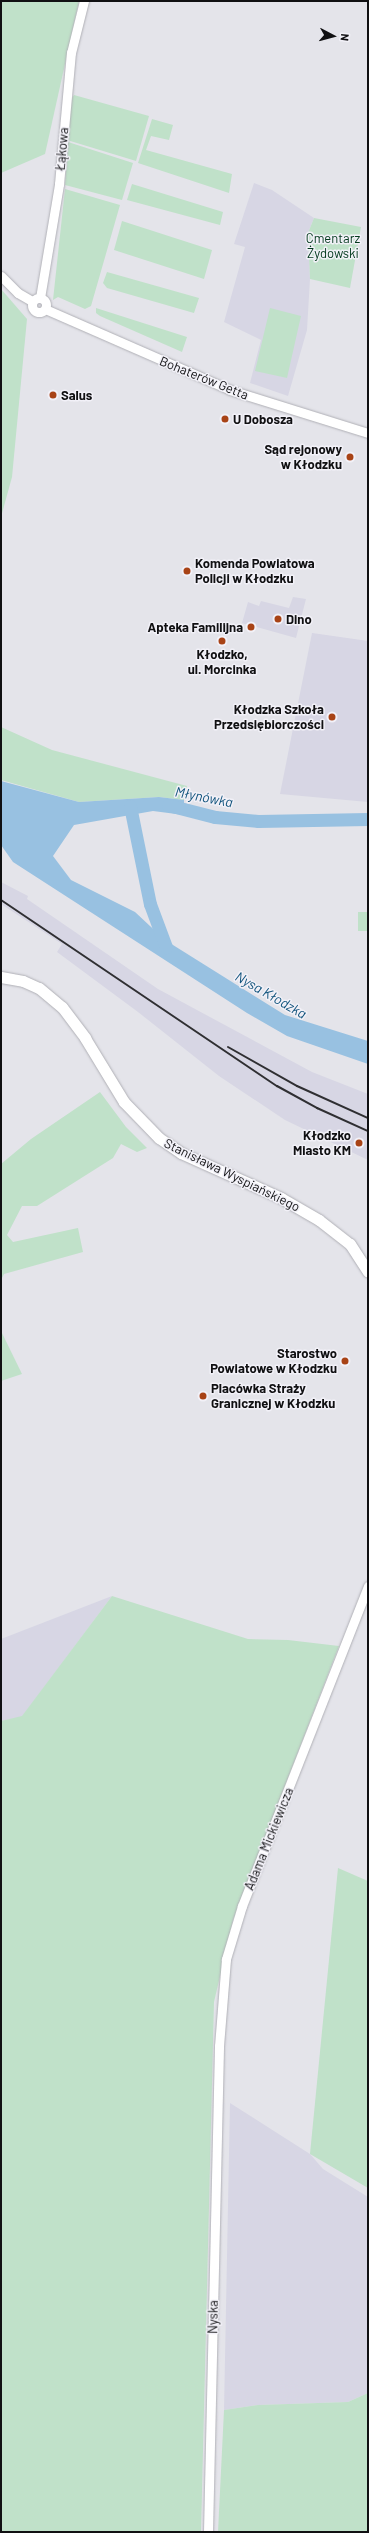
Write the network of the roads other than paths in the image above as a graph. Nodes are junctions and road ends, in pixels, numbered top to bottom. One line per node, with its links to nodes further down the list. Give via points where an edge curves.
1 (84, 1): 3 (street, Łąkowa, via 71,54 58,190)
2 (1, 276): 3 (street, via 18,292)
3 (36, 300): 4 (street, Bohaterów Getta, via 35,311 45,309 230,390)
4 (368, 433)
5 (1, 977): 6 (main road, Stanisława Wyspiańskiego, via 39,988 62,1007 75,1022 124,1102 159,1138 181,1153 282,1198 319,1220 350,1244)
6 (368, 1272)
7 (368, 1586): 8 (street, Adama Mickiewicza, via 232,1934 222,1985)
8 (218, 2102): 9 (street, Nyska)
9 (208, 2532)

